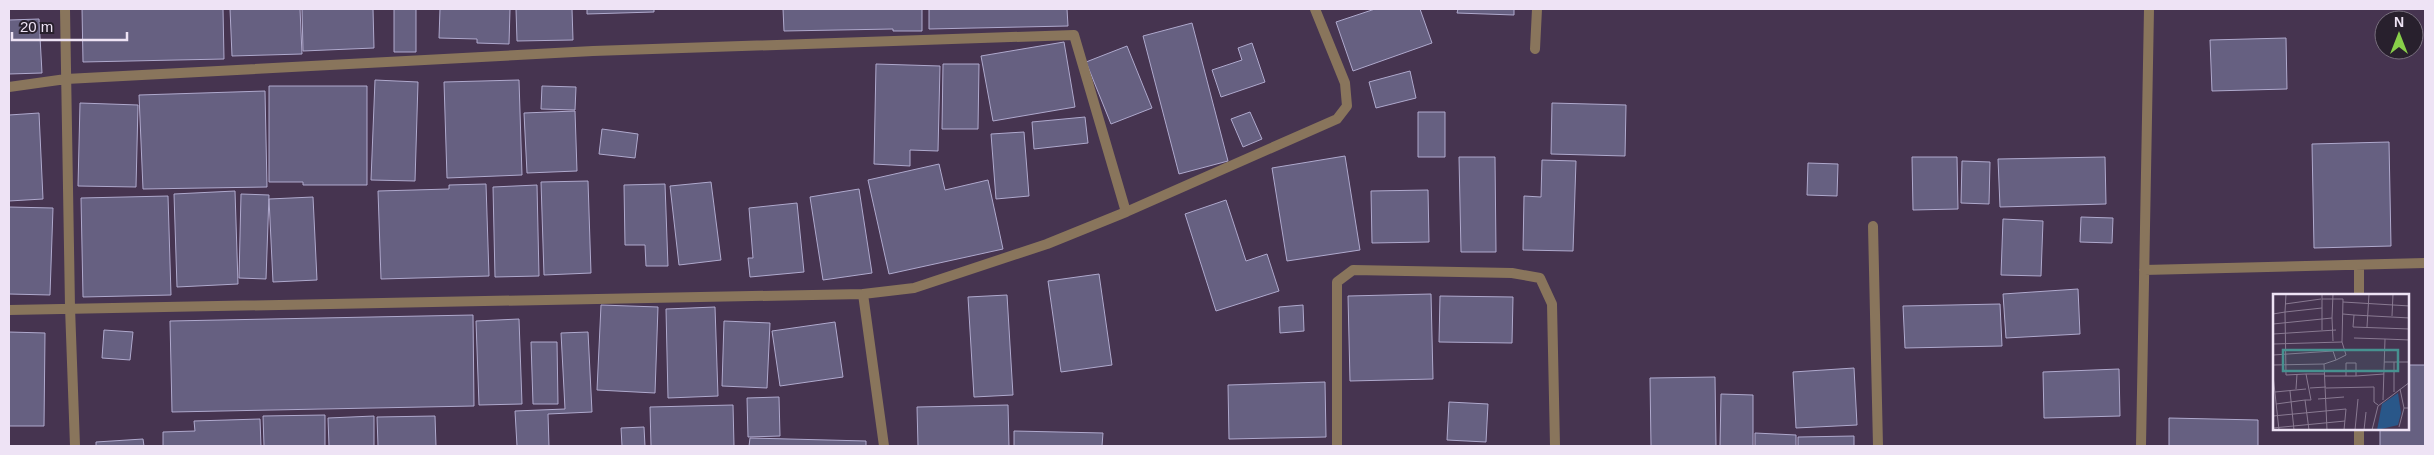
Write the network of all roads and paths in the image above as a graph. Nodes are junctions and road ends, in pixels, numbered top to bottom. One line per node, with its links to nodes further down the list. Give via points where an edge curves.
1 (65, 9): 6 (street)
2 (1315, 9): 8 (street, via 1345,83 1347,106 1337,118)
3 (1538, 9): 5 (street)
4 (2149, 9): 12 (street)
5 (1535, 49)
6 (66, 79): 7 (street); 8 (street, via 593,51 1074,35); 15 (street)
7 (9, 87)
8 (1126, 212): 13 (street, via 1048,244 914,288)
9 (1873, 226): 22 (street)
10 (2425, 263): 11 (street)
11 (2359, 266): 12 (street); 14 (street)
12 (2144, 270): 23 (street)
13 (863, 294): 15 (street); 19 (street)
14 (2359, 294)
15 (70, 307): 16 (street); 18 (street)
16 (9, 310)
17 (2359, 430): 24 (street)
18 (75, 446)
19 (884, 446)
20 (1336, 446): 21 (street, via 1337,282 1353,270 1512,273 1540,278 1552,304)
21 (1555, 446)
22 (1878, 446)
23 (2141, 446)
24 (2359, 446)

